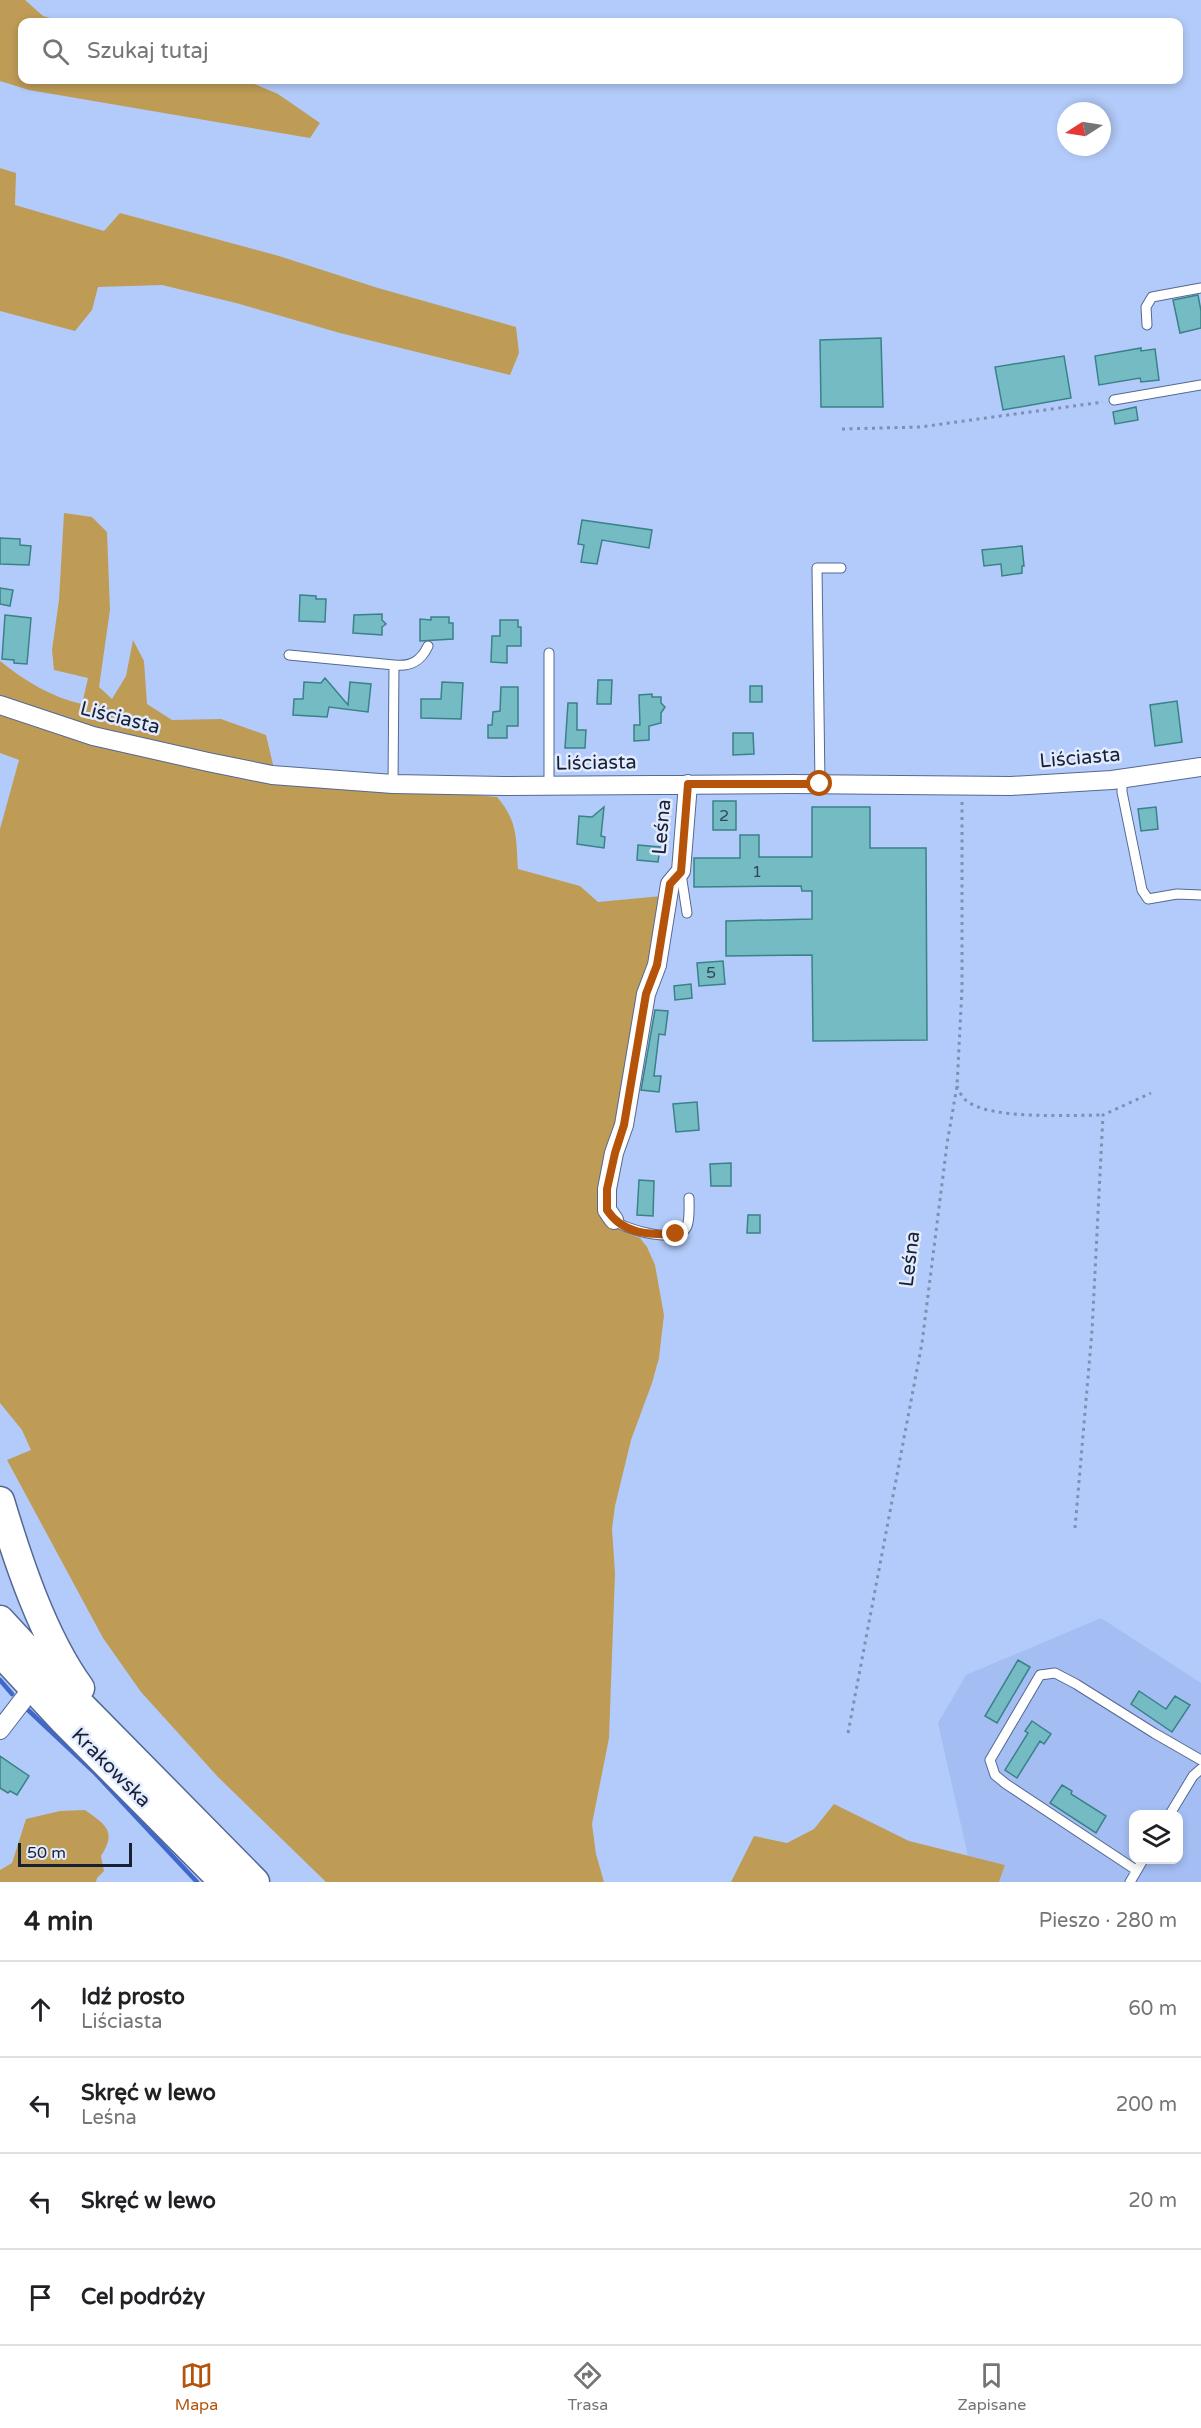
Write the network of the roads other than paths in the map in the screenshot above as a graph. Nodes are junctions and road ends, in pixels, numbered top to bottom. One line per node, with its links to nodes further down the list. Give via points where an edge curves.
1 (1201, 288): 2 (lane, via 1152,297 1146,307)
2 (1146, 325)
3 (1201, 385): 4 (lane)
4 (1114, 400)
5 (841, 568): 15 (lane, via 817,568)
6 (428, 646): 9 (lane, via 423,657 407,666)
7 (549, 653): 16 (lane)
8 (289, 655): 9 (lane)
9 (394, 665): 13 (lane)
10 (0, 705): 13 (street, Liściasta, via 93,736 272,775)
11 (1201, 767): 12 (street, Liściasta)
12 (1122, 778): 15 (street, Liściasta, via 1011,786); 18 (lane, via 1142,890 1148,899)
13 (393, 784): 16 (street, Liściasta)
14 (688, 784): 15 (street, Liściasta); 16 (street, Liściasta); 17 (street, Leśna)
15 (820, 784)
16 (549, 786)
17 (681, 872): 19 (lane); 21 (street, Leśna, via 670,884 624,1125 607,1189 607,1210)
18 (1201, 895)
19 (687, 913)
20 (689, 1198): 21 (lane, via 687,1226 676,1234 632,1230)
21 (614, 1220)
22 (0, 1501): 27 (main road, via 59,1654)
23 (0, 1620): 27 (main road)
24 (0, 1652): 25 (main road, Krakowska)
25 (33, 1688): 26 (street); 33 (main road, Krakowska)
26 (0, 1730)
27 (131, 1757): 34 (main road, Krakowska)
28 (1201, 1760): 32 (lane, via 1055,1673 1040,1675 1012,1722 990,1760 995,1775)
29 (1201, 1769): 30 (lane)
30 (1173, 1810)
31 (1140, 1864): 32 (lane)
32 (1136, 1870): 35 (lane)
33 (224, 1882)
34 (255, 1882)
35 (1130, 1882)

